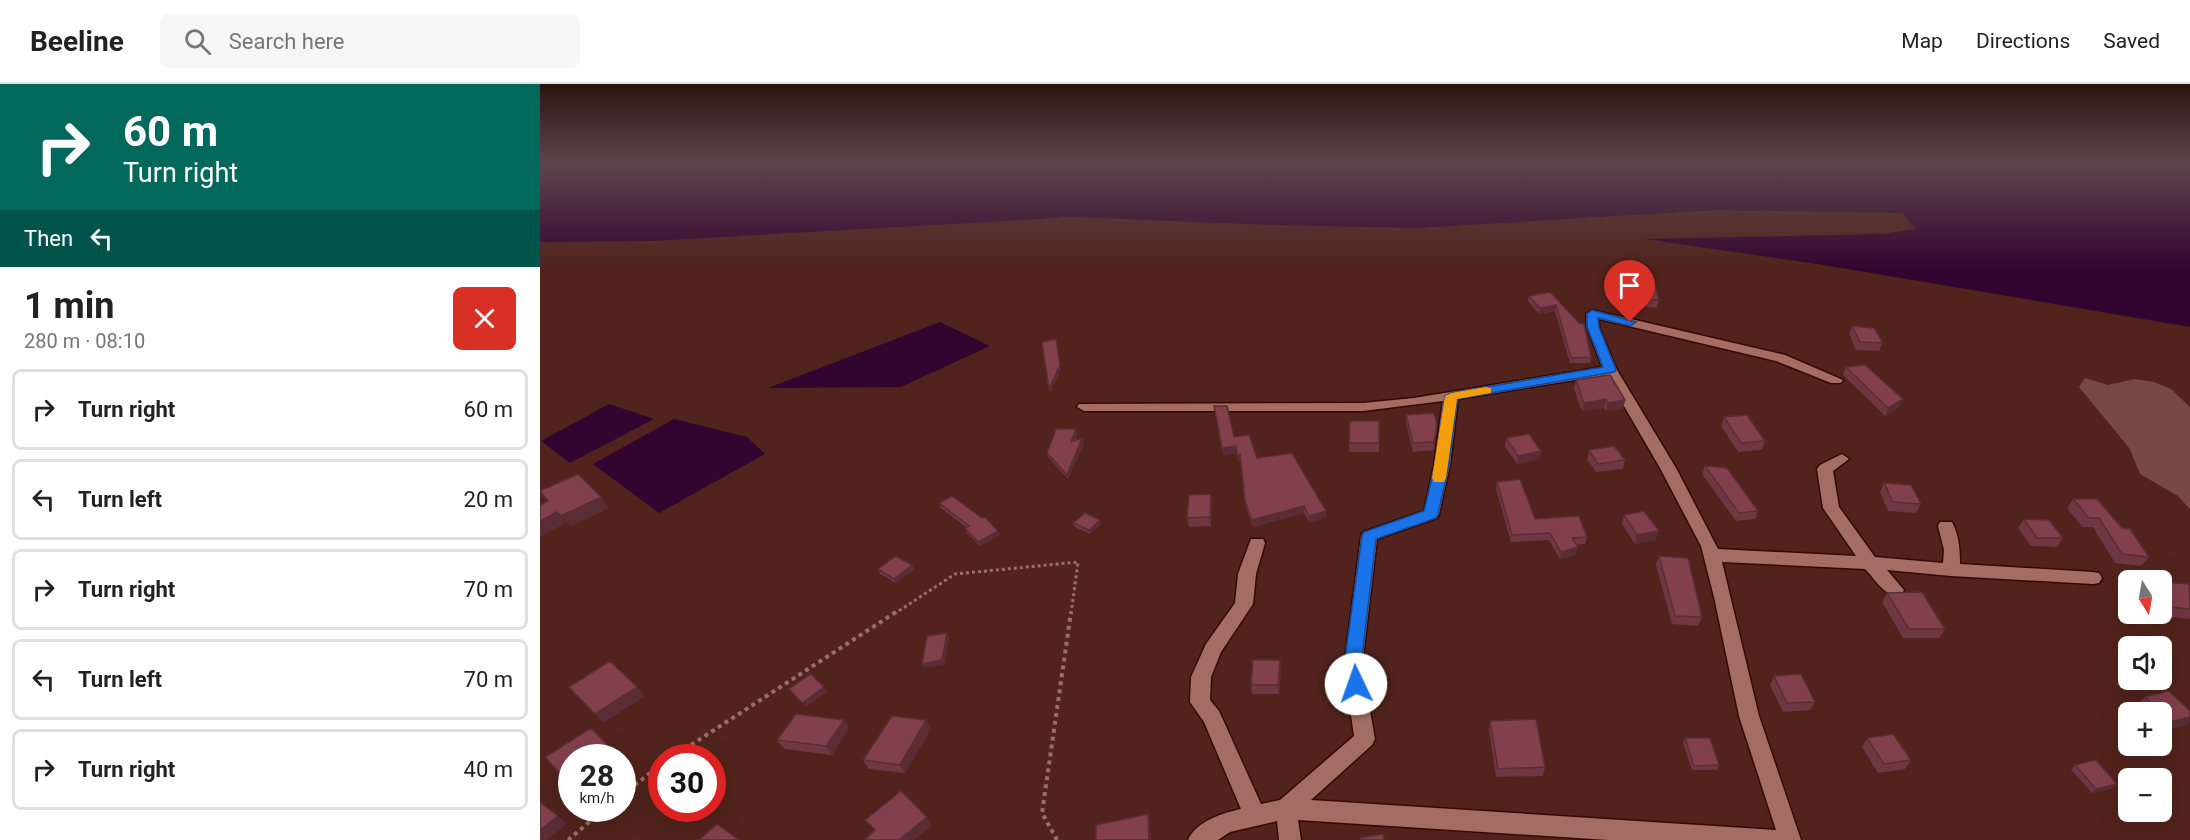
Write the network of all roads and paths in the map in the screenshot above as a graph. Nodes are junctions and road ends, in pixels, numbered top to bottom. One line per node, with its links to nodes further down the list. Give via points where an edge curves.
1 (1610, 370): 2 (street, via 1593,327 1592,314 1780,358); 3 (street); 8 (street, via 1668,468)
2 (1836, 380)
3 (1451, 396): 4 (street, via 1363,407); 16 (street, via 1431,514 1369,536 1353,666 1365,739)
4 (1084, 407)
5 (1842, 459): 9 (street, via 1825,469 1832,508)
6 (1946, 526): 10 (street, via 1952,550)
7 (1257, 543): 17 (street, via 1247,574 1244,604 1213,648 1201,677 1200,702 1212,717)
8 (1712, 555): 9 (street); 24 (street, via 1749,716)
9 (1870, 563): 10 (street); 12 (street)
10 (1951, 570): 11 (street)
11 (2093, 578)
12 (1895, 590)
13 (693, 744): 20 (path, via 955,574 1078,562 1041,813)
14 (648, 775): 15 (path)
15 (636, 784)
16 (1286, 808): 17 (street); 22 (street); 23 (street)
17 (1255, 816): 21 (street, via 1225,823)
18 (589, 822): 19 (path)
19 (568, 840)
20 (1057, 840)
21 (1199, 840)
22 (1290, 840)
23 (1774, 840)
24 (1790, 840)

